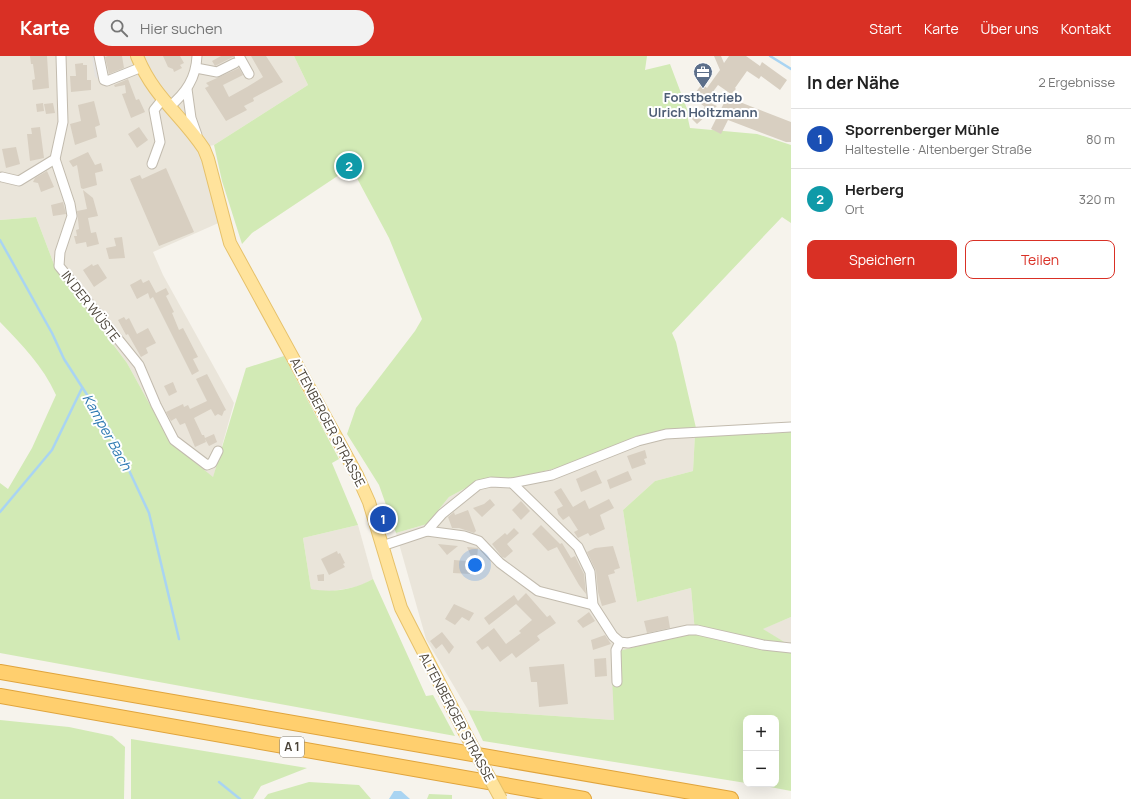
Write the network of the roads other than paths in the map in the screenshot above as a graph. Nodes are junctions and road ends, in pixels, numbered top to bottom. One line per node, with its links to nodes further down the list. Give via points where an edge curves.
1 (61, 56): 11 (street, via 64,122)
2 (99, 56): 5 (street, via 104,80 108,81)
3 (197, 56): 6 (street)
4 (237, 59): 6 (street, via 217,72); 7 (street)
5 (140, 62): 9 (main road, ALTENBERGER STRASSE, via 149,81)
6 (196, 68): 8 (street)
7 (249, 74)
8 (187, 89): 9 (street); 10 (street, via 191,118)
9 (166, 103): 10 (main road, ALTENBERGER STRASSE); 12 (street, via 154,110 160,142)
10 (199, 140): 18 (main road, ALTENBERGER STRASSE, via 208,159 230,244 357,475 369,502)
11 (55, 159): 13 (street, via 19,181); 15 (street, IN DER WÜSTE, via 72,216 60,252 59,266 139,365 174,440 207,465 212,463)
12 (152, 164)
13 (2, 177)
14 (791, 427): 16 (street, via 692,432 650,437 565,471)
15 (218, 451)
16 (512, 483): 17 (street, via 491,482 478,485 442,514); 19 (street, via 578,547 590,572)
17 (428, 531): 18 (street); 19 (street, via 474,538 484,544 500,563 538,591)
18 (382, 546): 25 (main road, ALTENBERGER STRASSE, bridge, via 401,608)
19 (593, 605): 20 (street, via 613,636)
20 (620, 642): 21 (street, via 628,643 697,630 763,645); 23 (street, via 616,650)
21 (791, 648)
22 (0, 672): 27 (highway, A 1)
23 (617, 682)
24 (0, 696): 26 (highway, A 1)
25 (501, 799)
26 (584, 799)
27 (731, 799)

